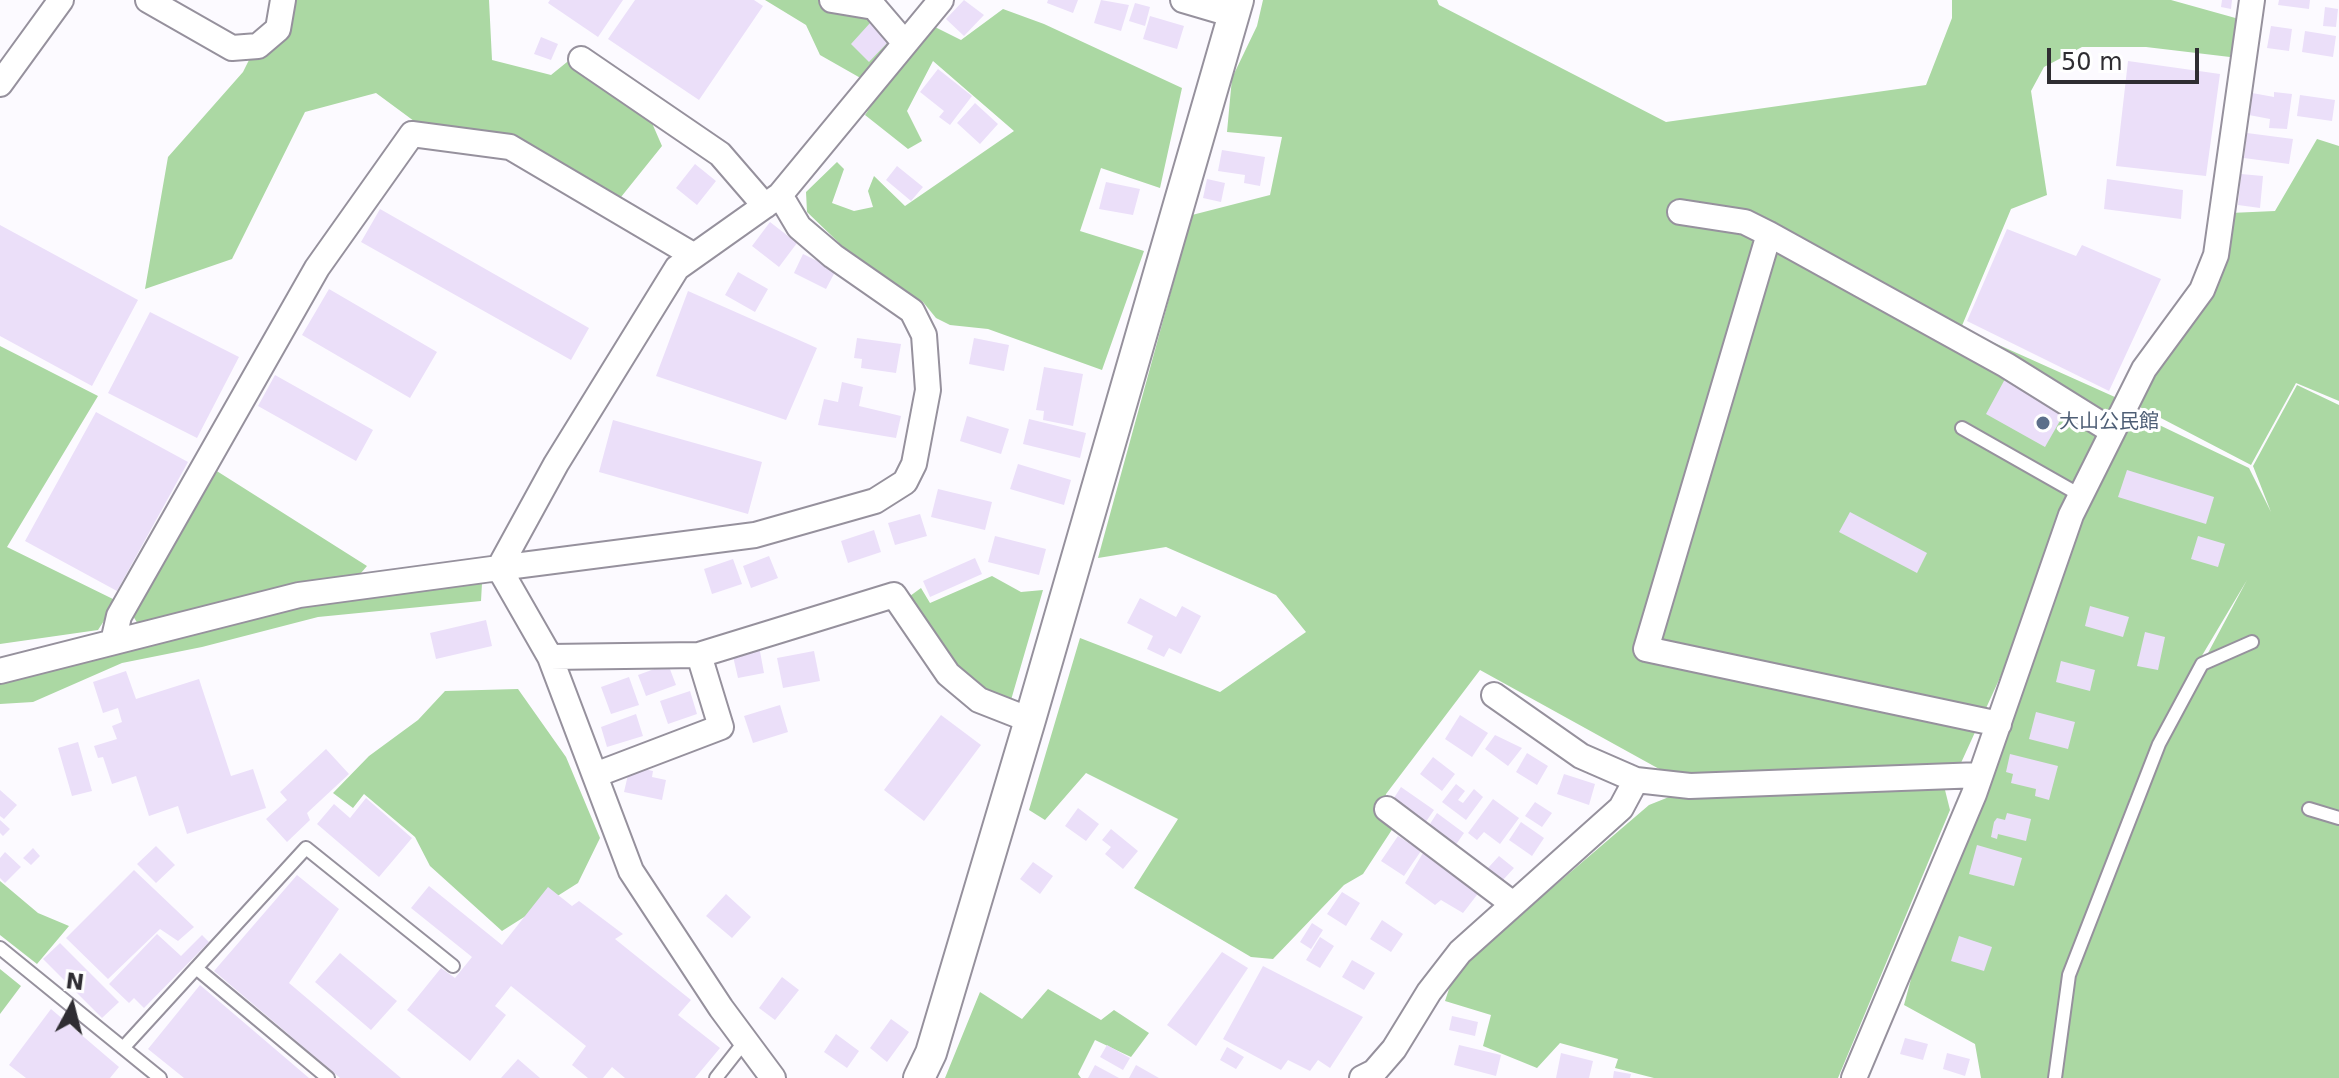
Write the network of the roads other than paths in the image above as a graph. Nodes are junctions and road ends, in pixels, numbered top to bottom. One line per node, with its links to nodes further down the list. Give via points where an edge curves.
1 (61, 0): 11 (street)
2 (148, 0): 3 (street, via 232,48 258,46 278,29)
3 (283, 0)
4 (832, 0): 9 (street, via 874,7)
5 (941, 0): 9 (street)
6 (1183, 0): 8 (street)
7 (2252, 0): 17 (street, via 2216,255 2202,290 2144,369)
8 (1236, 8): 26 (street)
9 (904, 42): 12 (street)
10 (581, 59): 12 (street, via 720,154)
11 (0, 84)
12 (772, 200): 15 (street); 19 (street, via 833,256 912,311 924,335 928,390 914,464 905,482 875,501 755,535)
13 (1680, 212): 14 (street, via 1745,222)
14 (1769, 234): 17 (street, via 2006,365); 27 (street, via 1646,649)
15 (693, 255): 19 (street, via 677,268 556,464); 20 (street, via 510,147 412,134 317,268 119,616)
16 (1962, 428): 18 (lane)
17 (2112, 431): 18 (street)
18 (2080, 495): 27 (street)
19 (499, 568): 20 (street, via 299,595); 23 (street)
20 (113, 642): 24 (street)
21 (2252, 642): 47 (lane, via 2202,664 2159,744 2069,975)
22 (699, 655): 23 (street); 26 (street, via 894,595 948,674 979,700); 28 (street, via 721,727)
23 (550, 657): 28 (street)
24 (0, 671)
25 (1494, 695): 30 (street, via 1581,756)
26 (1030, 720): 44 (street, via 931,1053)
27 (1999, 724): 29 (street)
28 (595, 775): 38 (street, via 631,871)
29 (1980, 775): 30 (street, via 1690,786); 46 (street)
30 (1636, 780): 34 (street, via 1621,808)
31 (1387, 809): 34 (street)
32 (2309, 809): 33 (lane)
33 (2339, 818)
34 (1513, 904): 45 (street, via 1460,952 1394,1049)
35 (0, 948): 39 (lane)
36 (453, 966): 37 (lane, via 306,848)
37 (196, 968): 39 (lane); 41 (lane)
38 (745, 1041): 42 (lane); 43 (street)
39 (123, 1048): 40 (lane)
40 (160, 1078)
41 (328, 1078)
42 (716, 1078)
43 (773, 1078)
44 (919, 1078)
45 (1362, 1078)
46 (1854, 1078)
47 (2055, 1078)

